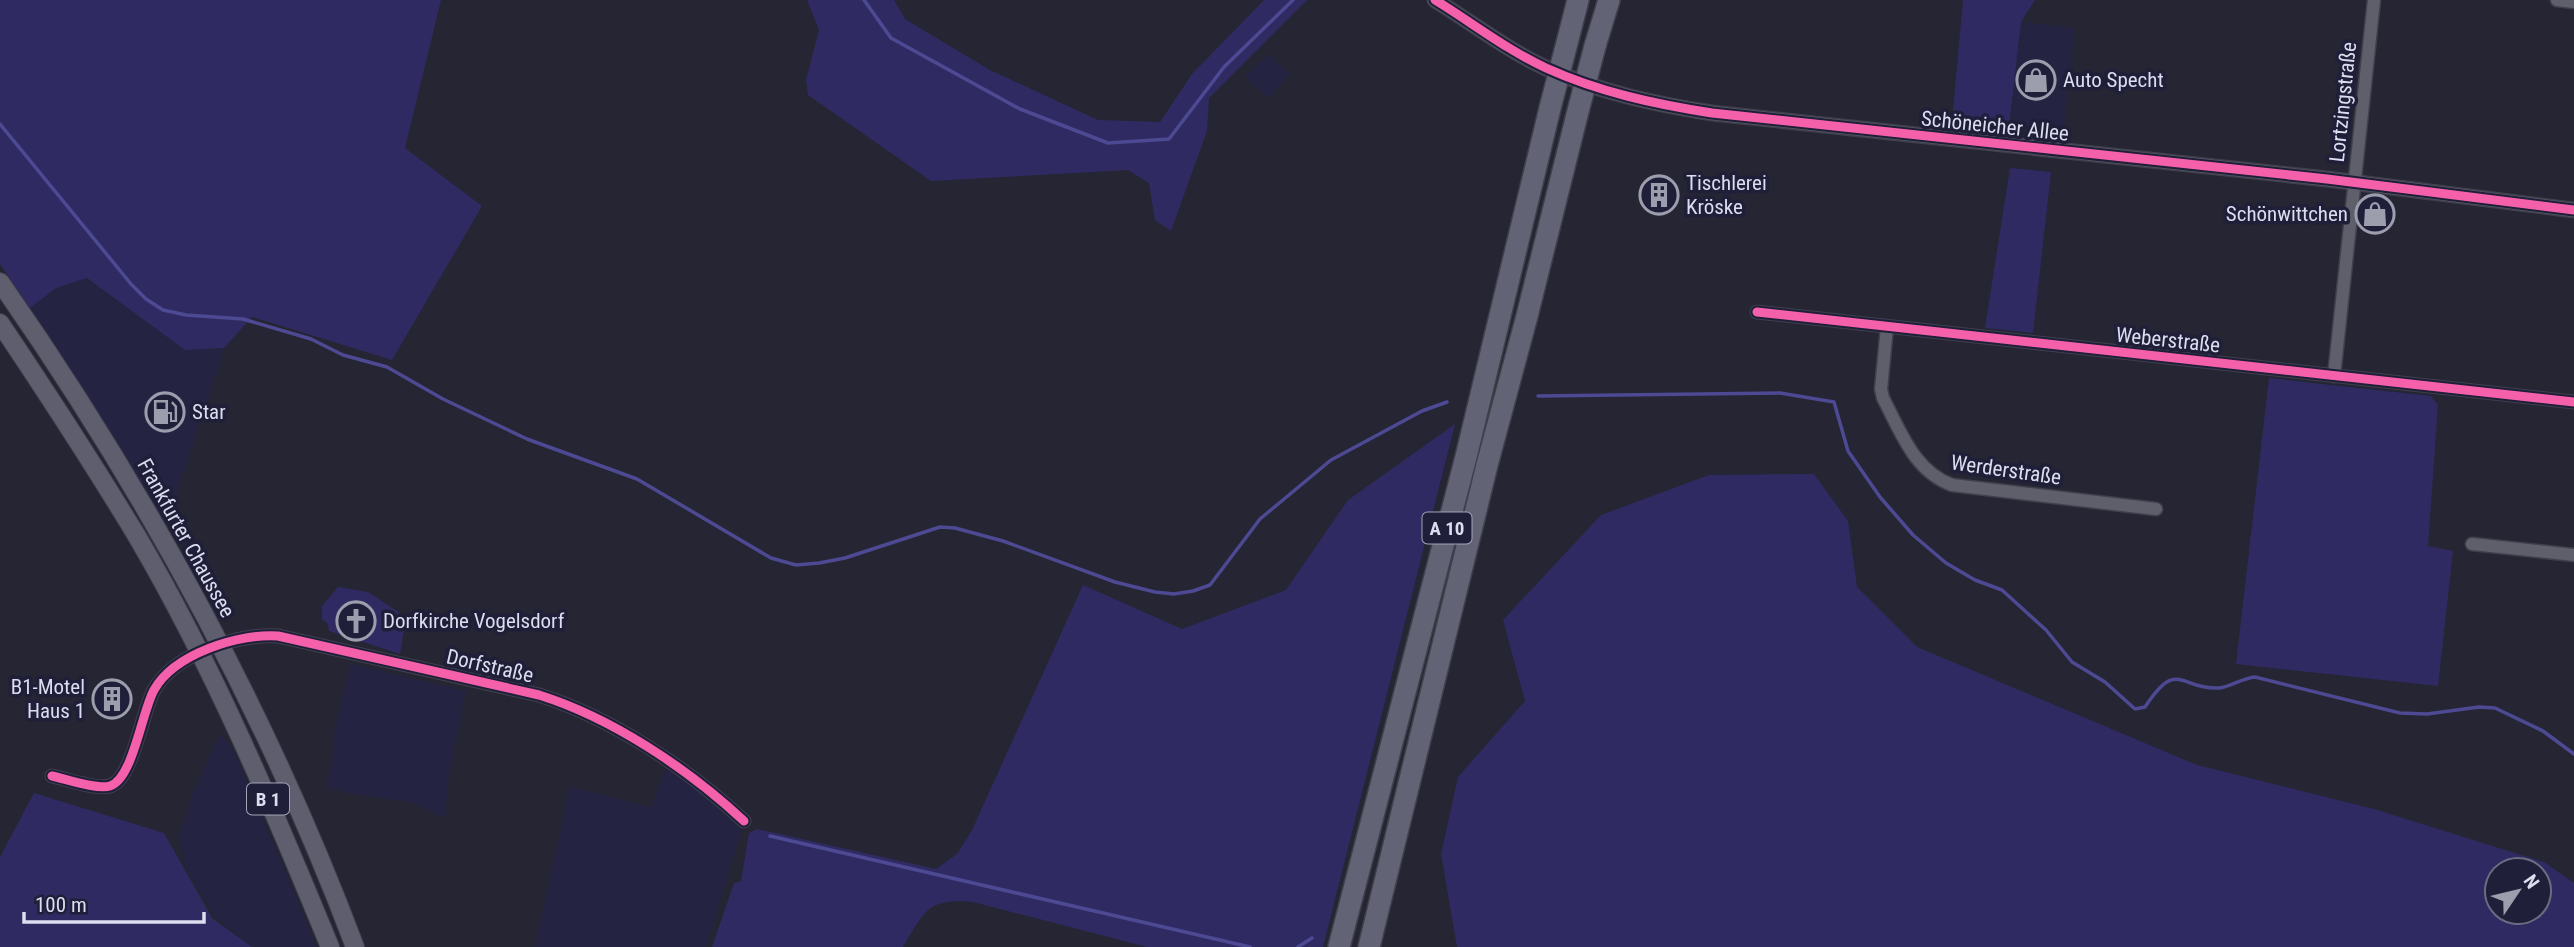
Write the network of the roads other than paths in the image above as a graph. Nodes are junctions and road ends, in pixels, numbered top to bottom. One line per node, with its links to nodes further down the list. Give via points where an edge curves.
1 (1435, 0): 7 (street, Schöneicher Allee, via 1544,67 1598,88 1666,106)
2 (1578, 0): 24 (highway, A 10, bridge)
3 (1609, 0): 25 (highway, A 10, bridge)
4 (2374, 0): 7 (street, Lortzingstraße)
5 (2557, 0): 6 (street)
6 (2574, 2)
7 (2355, 183): 8 (street, Schöneicher Allee); 13 (street, Lortzingstraße)
8 (2574, 210)
9 (0, 282): 18 (main road, Frankfurter Chaussee / B 1, via 148,512)
10 (1758, 312): 12 (street, Weberstraße)
11 (0, 323): 19 (main road, Frankfurter Chaussee / B 1, via 138,539)
12 (1887, 327): 13 (street, Weberstraße); 15 (street, Werderstraße, via 1883,398 1916,459 1938,480)
13 (2334, 376): 14 (street, Weberstraße)
14 (2574, 402)
15 (2156, 509)
16 (2472, 544): 17 (street)
17 (2574, 555)
18 (220, 645): 19 (street, Dorfstraße); 21 (street, Dorfstraße, via 261,635 278,636 561,702 636,740); 23 (main road, Frankfurter Chaussee / B 1, via 302,818)
19 (198, 653): 20 (street, via 166,672 155,688 119,781 102,787); 22 (main road, Frankfurter Chaussee / B 1, via 280,824)
20 (52, 776)
21 (744, 821)
22 (330, 947)
23 (355, 947)
24 (1339, 947)
25 (1369, 947)

